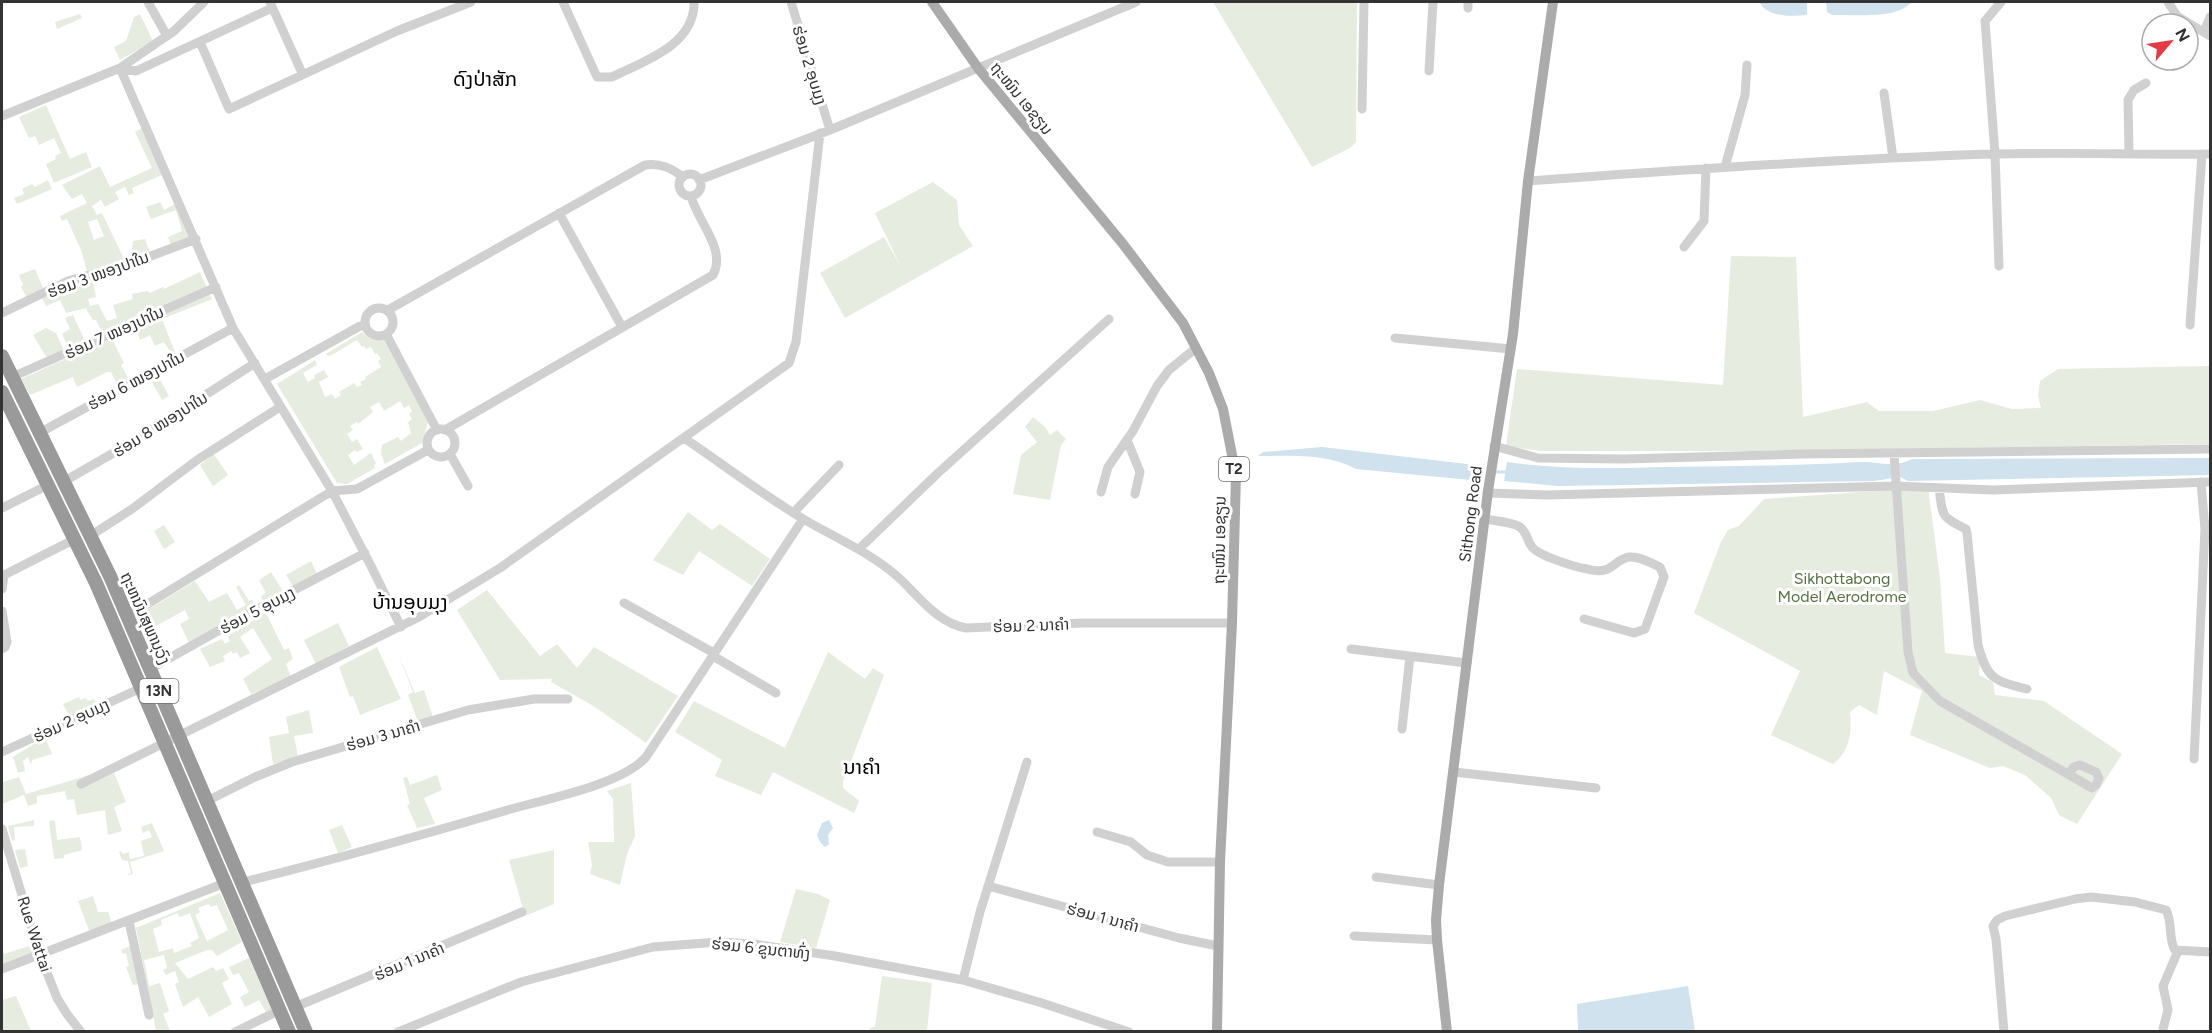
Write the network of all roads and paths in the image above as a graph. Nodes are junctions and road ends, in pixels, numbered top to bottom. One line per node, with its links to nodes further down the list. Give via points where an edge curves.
1 (148, 2): 17 (street)
2 (204, 2): 17 (street)
3 (471, 2): 23 (street)
4 (563, 2): 5 (street, via 597,77 605,78 662,51 683,35 692,18)
5 (694, 2)
6 (791, 2): 28 (street, ຮ່ອມ 2 ອຸບມຸງ)
7 (932, 2): 21 (main road, ຖະໜົນ ເອຊຽນ / T2)
8 (1136, 2): 21 (street)
9 (1364, 2): 26 (street)
10 (1433, 2): 22 (street)
11 (1553, 2): 37 (main road, Sithong Road)
12 (2001, 2): 29 (street, via 1985,21)
13 (2168, 2): 16 (street, via 2177,16)
14 (271, 5): 18 (street); 23 (street)
15 (2211, 17): 16 (street)
16 (2207, 34)
17 (167, 36): 20 (street)
18 (200, 42): 20 (street, via 136,71); 23 (street, via 229,109)
19 (1747, 65): 33 (street, via 1745,95)
20 (120, 68): 27 (street); 40 (street)
21 (978, 68): 28 (street); 53 (main road, ຖະໜົນ ເອຊຽນ / T2, via 1123,244 1183,323)
22 (1429, 71)
23 (302, 74)
24 (2146, 83): 30 (street, via 2134,90 2128,100)
25 (1884, 93): 32 (street)
26 (1362, 109)
27 (2, 116)
28 (825, 131): 36 (street); 63 (street, via 794,352 789,363)
29 (1995, 154): 30 (street); 32 (street); 42 (street)
30 (2129, 154): 31 (street)
31 (2206, 154): 47 (street)
32 (1893, 158): 33 (street)
33 (1725, 167): 34 (street)
34 (1706, 168): 37 (street); 41 (street, via 1704,221)
35 (683, 177): 36 (street, via 690,174); 38 (street, via 680,190); 39 (street, via 669,167 645,165)
36 (699, 180): 38 (street, via 700,190)
37 (1528, 182): 54 (main road, Sithong Road)
38 (692, 196): 49 (street, via 694,209 716,250 718,262 713,275)
39 (559, 213): 44 (street); 49 (street)
40 (196, 238): 43 (street); 45 (street, ຮ່ອມ 3 ໜອງປາໃນ, via 135,262 68,281)
41 (1684, 247)
42 (1999, 266)
43 (216, 287): 50 (street); 57 (street, ຮ່ອມ 7 ໜອງປາໃນ)
44 (388, 310): 48 (street, via 370,310); 51 (street, via 394,323)
45 (2, 314)
46 (1109, 319): 87 (street)
47 (2190, 325)
48 (365, 326): 51 (street, via 372,335); 58 (street)
49 (622, 327): 61 (street)
50 (233, 328): 56 (street); 62 (street, ຮ່ອມ 6 ໜອງປາໃນ)
51 (386, 334): 61 (street)
52 (1395, 338): 54 (street)
53 (1196, 348): 64 (street, via 1163,378); 94 (main road, ຖະໜົນ ເອຊຽນ / T2, via 1223,409 1236,475)
54 (1511, 349): 65 (main road, Sithong Road)
55 (2, 356): 57 (highway, ຖະຫນົນສຸພານຸວົງ / 13N)
56 (255, 363): 58 (street); 71 (street, ຮ່ອມ 8 ໜອງປາໃນ)
57 (12, 377): 62 (highway, ຖະຫນົນສຸພານຸວົງ / 13N)
58 (265, 379): 60 (street)
59 (2, 393): 74 (highway, ຖະຫນົນສຸພານຸວົງ / 13N)
60 (280, 407): 77 (street); 85 (street, via 196,459)
61 (441, 430): 67 (street, via 428,436); 68 (street, via 449,432 454,440)
62 (39, 433): 71 (highway, ຖະຫນົນສຸພານຸວົງ / 13N)
63 (684, 438): 82 (street, ຮ່ອມ 2 ນາຄຳ); 95 (street, via 500,568)
64 (1127, 440): 78 (street, via 1108,467); 80 (street, via 1140,472)
65 (1494, 446): 69 (street, via 1538,458); 79 (main road, Sithong Road)
66 (2211, 449): 69 (street)
67 (428, 450): 68 (street, via 440,457); 77 (street, via 357,489)
68 (450, 454): 75 (street)
69 (1894, 457): 73 (street)
70 (839, 465): 82 (street)
71 (63, 482): 85 (highway, ຖະຫນົນສຸພານຸວົງ / 13N)
72 (2206, 482): 76 (street, via 1994,490); 110 (street)
73 (1895, 483): 76 (street); 79 (street, via 1547,495); 113 (street, via 1913,673 1940,701)
74 (48, 485): 81 (street); 86 (highway, ຖະຫນົນສຸພານຸວົງ / 13N)
75 (468, 486)
76 (1939, 488): 103 (street, via 1945,517 1968,533 1978,645 1986,669 2000,682)
77 (332, 492): 88 (street); 92 (street)
78 (1101, 492)
79 (1488, 492): 84 (main road, Sithong Road)
80 (1135, 494)
81 (2, 508)
82 (794, 512): 83 (street, ຮ່ອມ 2 ນາຄຳ)
83 (803, 519): 87 (street, ຮ່ອມ 2 ນາຄຳ); 98 (street)
84 (1485, 519): 93 (street, via 1519,526 1537,552 1585,569 1609,569 1628,557 1660,567 1664,577 1645,629 1634,633); 100 (main road, Sithong Road)
85 (90, 536): 92 (highway, ຖະຫນົນສຸພານຸວົງ / 13N)
86 (75, 539): 89 (street, via 4,576); 102 (highway, ຖະຫນົນສຸພານຸວົງ / 13N)
87 (859, 549): 94 (street, ຮ່ອມ 2 ນາຄຳ, via 896,575 950,624 966,628)
88 (365, 553): 95 (street); 101 (street, ຮ່ອມ 5 ອຸບມຸງ)
89 (2, 589)
90 (624, 603): 98 (street)
91 (2, 611): 96 (street, via 7,642)
92 (128, 616): 101 (highway, ຖະຫນົນສຸພານຸວົງ / 13N)
93 (1584, 619)
94 (1232, 623): 119 (main road, ຖະໜົນ ເອຊຽນ / T2)
95 (401, 627): 107 (street)
96 (2, 648)
97 (1351, 649): 99 (street)
98 (713, 655): 104 (street); 121 (street, via 646,757 624,774 440,830)
99 (1410, 656): 100 (street); 106 (street)
100 (1467, 663): 112 (main road, Sithong Road)
101 (150, 669): 107 (highway, ຖະຫນົນສຸພານຸວົງ / 13N)
102 (141, 688): 108 (highway, ຖະຫນົນສຸພານຸວົງ / 13N); 109 (street, ຮ່ອມ 2 ອຸບມຸງ)
103 (2027, 688)
104 (776, 693)
105 (568, 699): 116 (street, ຮ່ອມ 3 ນາຄຳ, via 534,699 468,710 292,762)
106 (1402, 729)
107 (179, 737): 108 (street); 116 (highway, ຖະຫນົນສຸພານຸວົງ / 13N)
108 (165, 743): 114 (street); 122 (highway, ຖະຫນົນສຸພານຸວົງ / 13N)
109 (2, 752)
110 (2194, 759)
111 (1027, 762): 124 (street)
112 (1454, 772): 115 (street); 123 (main road, Sithong Road)
113 (2068, 774)
114 (81, 784)
115 (1596, 788)
116 (207, 801): 121 (highway, ຖະຫນົນສຸພານຸວົງ / 13N)
117 (2, 829): 132 (street, Rue Wattai)
118 (1097, 832): 119 (street, via 1131,842 1147,855 1168,862)
119 (1220, 862): 129 (main road, ຖະໜົນ ເອຊຽນ / T2)
120 (1376, 877): 123 (street)
121 (243, 882): 135 (highway, ຖະຫນົນສຸພານຸວົງ / 13N)
122 (225, 883): 126 (street); 136 (highway, ຖະຫນົນສຸພານຸວົງ / 13N)
123 (1439, 885): 128 (main road, Sithong Road)
124 (988, 886): 129 (street, ຮ່ອມ 1 ນາຄຳ); 134 (street)
125 (522, 912): 135 (street, ຮ່ອມ 1 ນາຄຳ)
126 (129, 921): 132 (street); 137 (street)
127 (1354, 936): 128 (street)
128 (1437, 940): 146 (main road, Sithong Road)
129 (1218, 946): 145 (main road, ຖະໜົນ ເອຊຽນ / T2)
130 (2178, 951): 131 (street); 138 (street, via 2163,986 2168,1010); 147 (street, via 2172,945 2166,910 2135,902 2091,897 2005,916 1993,926)
131 (2211, 952)
132 (40, 955): 133 (street); 140 (street, Rue Wattai, via 60,1005)
133 (2, 969)
134 (963, 980): 139 (street, ຮ່ອມ 6 ຂູນຕາທົ່ງ); 144 (street, ຮ່ອມ 6 ຂູນຕາທົ່ງ, via 754,945 718,942 653,947 521,982)
135 (295, 1007): 143 (highway, ຖະຫນົນສຸພານຸວົງ / 13N)
136 (280, 1010): 141 (street); 142 (highway, ຖະຫນົນສຸພານຸວົງ / 13N)
137 (149, 1015)
138 (2163, 1029)
139 (1122, 1030)
140 (81, 1032)
141 (235, 1032)
142 (289, 1032)
143 (306, 1032)
144 (398, 1032)
145 (1217, 1032)
146 (1447, 1032)
147 (2004, 1032)

